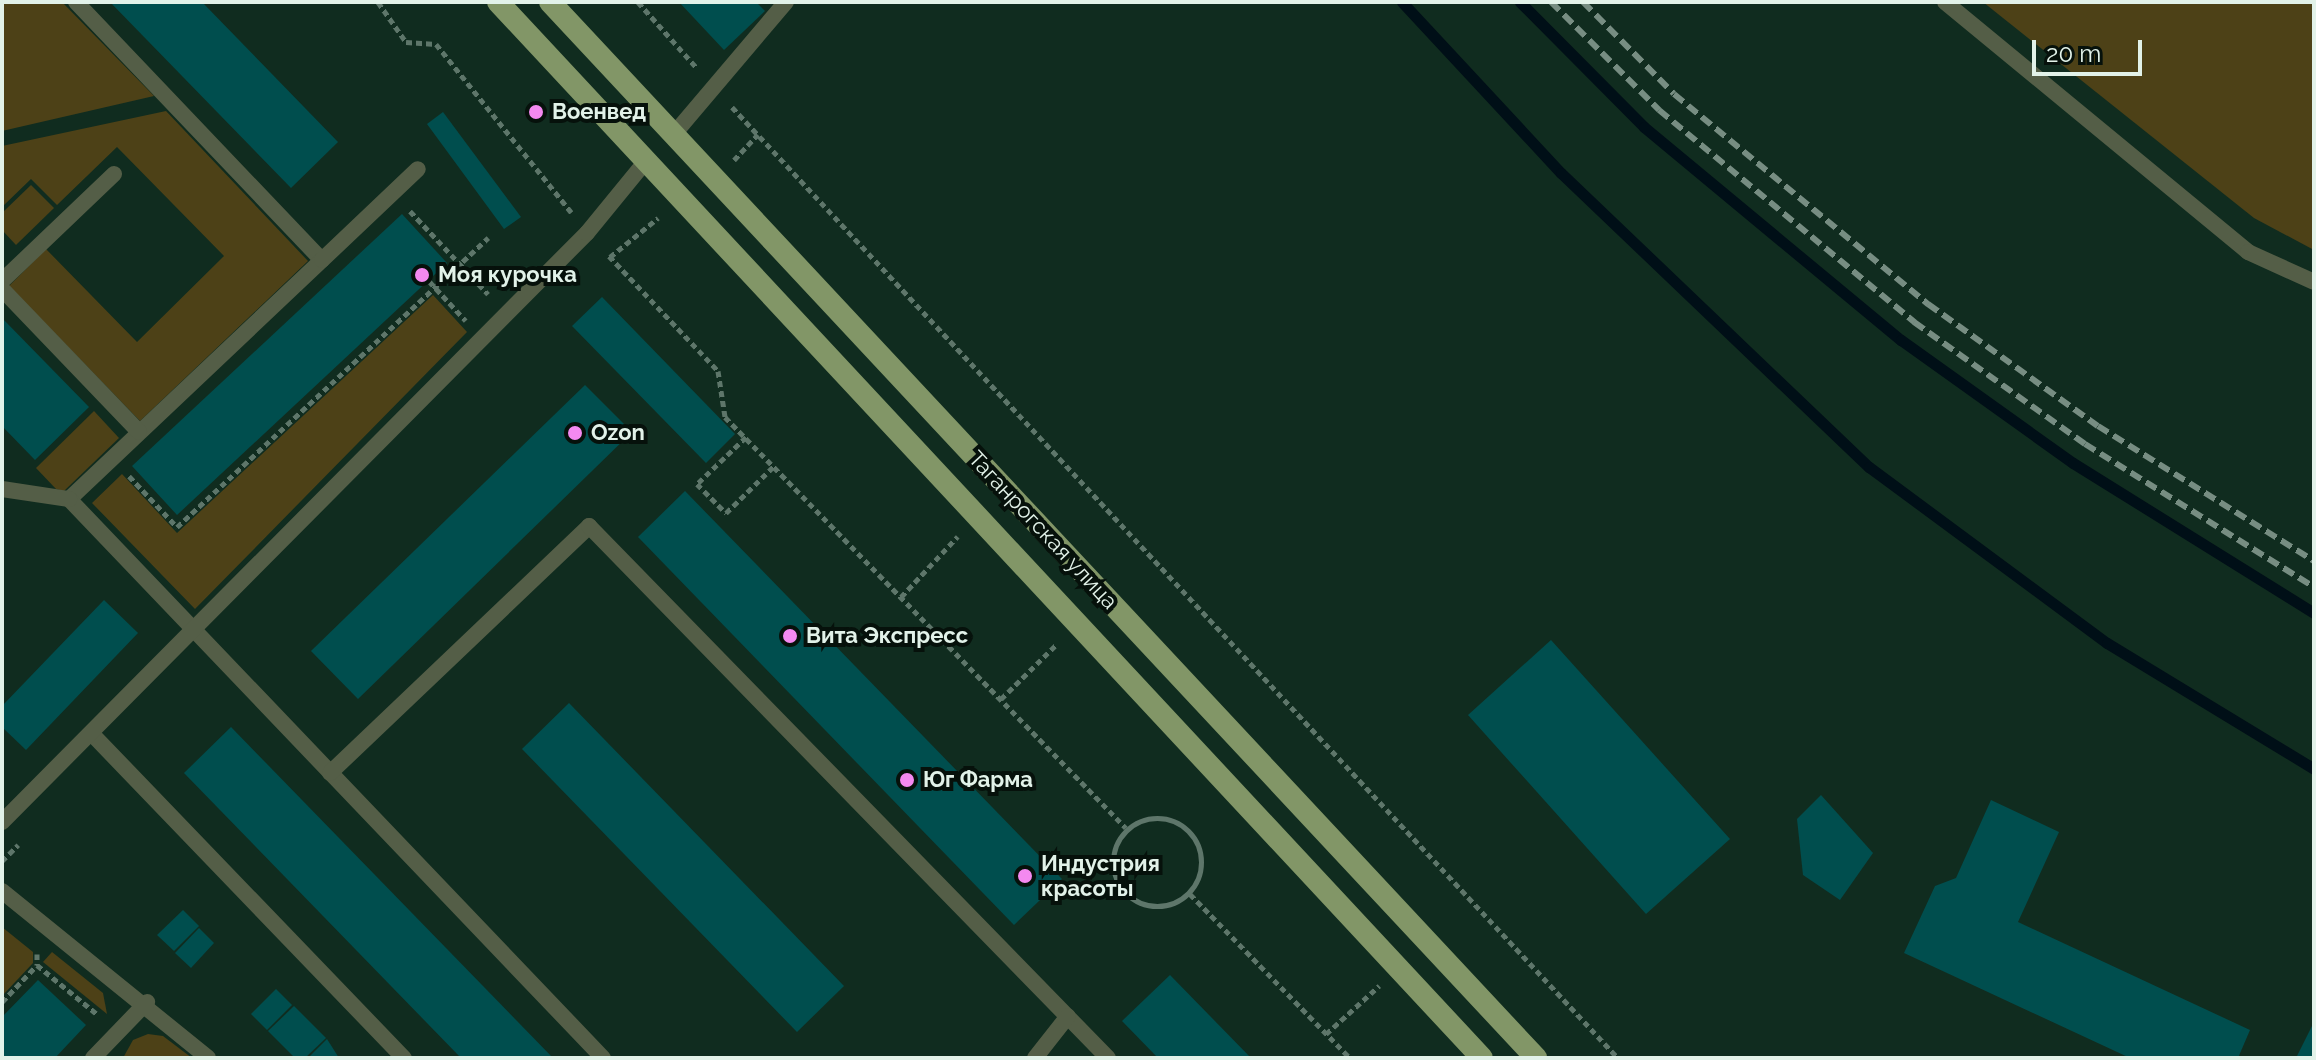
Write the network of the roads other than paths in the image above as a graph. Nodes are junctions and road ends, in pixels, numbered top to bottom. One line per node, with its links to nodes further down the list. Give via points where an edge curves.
1 (76, 2): 10 (lane)
2 (498, 2): 7 (main road, Таганрогская улица)
3 (550, 2): 6 (main road, Таганрогская улица)
4 (786, 2): 6 (lane)
5 (1945, 2): 12 (lane, via 2248,252)
6 (674, 134): 7 (main road); 31 (main road, Таганрогская улица)
7 (646, 161): 17 (lane, via 587,233); 30 (main road, Таганрогская улица)
8 (418, 169): 10 (lane)
9 (114, 174): 11 (lane)
10 (322, 260): 14 (lane)
11 (2, 281)
12 (2314, 282)
13 (2, 289): 14 (lane)
14 (139, 432): 16 (lane)
15 (2, 489): 16 (lane)
16 (69, 499): 17 (lane)
17 (197, 631): 18 (lane); 19 (lane)
18 (92, 734): 20 (lane); 26 (lane)
19 (330, 773): 23 (lane, via 589,526); 27 (lane)
20 (2, 822)
21 (2, 891): 22 (lane)
22 (147, 1002): 24 (lane); 25 (lane)
23 (1068, 1016): 28 (lane); 29 (lane)
24 (93, 1058)
25 (208, 1058)
26 (404, 1058)
27 (603, 1058)
28 (1035, 1058)
29 (1108, 1058)
30 (1482, 1058)
31 (1536, 1058)

